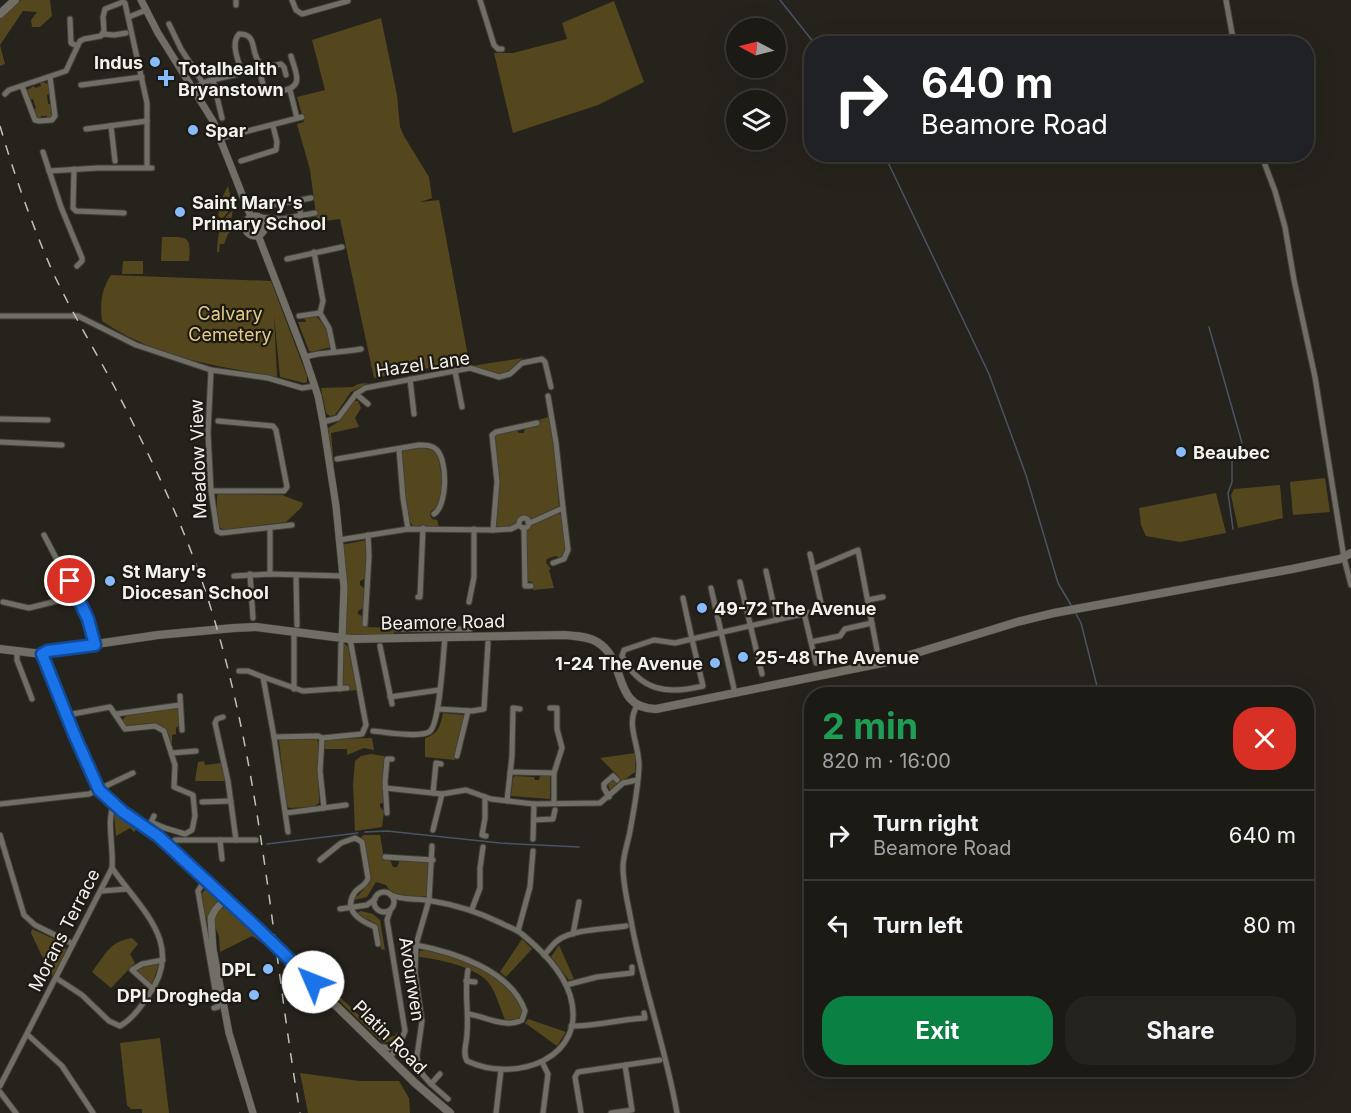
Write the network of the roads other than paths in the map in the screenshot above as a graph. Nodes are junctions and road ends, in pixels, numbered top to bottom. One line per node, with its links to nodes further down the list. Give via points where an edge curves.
1 (15, 0): 8 (main road)
2 (141, 0): 7 (street)
3 (292, 0): 6 (street, via 302,14)
4 (480, 0): 16 (street, via 494,45)
5 (1226, 0): 14 (street)
6 (348, 1)
7 (146, 10): 9 (street); 28 (street)
8 (0, 14)
9 (129, 17): 13 (street, via 123,2 105,9); 23 (street)
10 (70, 19): 15 (street, via 71,44)
11 (169, 24): 25 (street)
12 (126, 33): 13 (street)
13 (102, 34): 15 (street, via 84,39)
14 (1233, 36)
15 (77, 46): 22 (street, via 66,71)
16 (502, 49)
17 (291, 56): 29 (street, via 297,80)
18 (260, 62): 20 (street, via 251,38 239,34 234,41)
19 (259, 69): 20 (street); 21 (street, via 281,64); 29 (street, via 265,92)
20 (242, 73): 24 (street)
21 (286, 75)
22 (50, 77): 27 (street); 27 (street, via 55,116 52,120 35,120)
23 (142, 77): 26 (street); 32 (street)
24 (213, 80): 25 (street); 31 (street)
25 (203, 82): 28 (street)
26 (81, 85)
27 (22, 86): 30 (street)
28 (194, 88): 36 (street)
29 (290, 90): 34 (street, via 300,117)
30 (5, 94)
31 (222, 118)
32 (147, 121): 33 (street); 41 (street, via 149,167)
33 (111, 126): 35 (street); 38 (street)
34 (273, 126): 36 (street); 39 (street, via 276,150)
35 (86, 129)
36 (221, 138): 49 (street)
37 (42, 152): 42 (street)
38 (115, 161)
39 (241, 161)
40 (1264, 162): 98 (street, via 1286,227)
41 (74, 169): 42 (street); 46 (street, via 76,211)
42 (50, 171): 56 (street, via 82,258)
43 (311, 198): 44 (street)
44 (298, 200): 45 (street); 48 (street)
45 (267, 206)
46 (124, 213)
47 (315, 213): 48 (street)
48 (301, 216): 50 (street)
49 (255, 217): 50 (street); 51 (street, via 264,221); 52 (street, via 245,223 245,229)
50 (282, 219): 51 (street)
51 (265, 228): 52 (street)
52 (258, 235): 62 (street)
53 (342, 247): 54 (street)
54 (314, 252): 55 (street); 57 (street, via 323,301)
55 (287, 259)
56 (77, 266)
57 (320, 313): 59 (street); 61 (street, via 329,328)
58 (0, 316): 63 (street, via 78,316 136,345)
59 (299, 316)
60 (362, 349): 61 (street)
61 (334, 352): 62 (street)
62 (305, 357): 66 (street)
63 (211, 369): 66 (street, via 302,388); 84 (street, Meadow View)
64 (455, 371): 65 (street, Hazel Lane); 67 (street, Hazel Lane, via 475,369 499,377 510,374 522,363 542,359); 73 (street)
65 (410, 379): 68 (street, Hazel Lane, via 365,387); 74 (street)
66 (314, 387): 78 (street)
67 (550, 387)
68 (356, 394): 70 (street); 78 (street, Hazel Lane, via 339,418)
69 (548, 396): 71 (street)
70 (368, 404)
71 (549, 404): 72 (street); 85 (street)
72 (542, 405)
73 (462, 406)
74 (414, 414)
75 (0, 418): 76 (street)
76 (48, 420)
77 (218, 421): 84 (street, via 273,426 287,486 284,491 270,492)
78 (323, 422): 96 (street)
79 (537, 423): 93 (street, via 492,436 498,482)
80 (0, 442): 81 (street)
81 (62, 445)
82 (399, 449): 83 (street); 86 (street, via 424,445 438,452 444,486 440,509); 91 (street)
83 (337, 459)
84 (211, 490): 89 (street, Meadow View, via 217,531)
85 (562, 508): 88 (street, via 532,522 522,518); 99 (street, via 568,552 564,559)
86 (434, 514)
87 (292, 525): 89 (street, Meadow View)
88 (522, 527): 93 (street); 109 (street, via 525,586)
89 (270, 528): 103 (street)
90 (423, 528): 91 (street); 92 (street); 112 (street, via 421,591)
91 (408, 529): 95 (street)
92 (474, 529): 93 (street); 117 (street, via 474,589)
93 (493, 530)
94 (45, 535): 111 (street)
95 (368, 535): 96 (street); 123 (street, via 362,613)
96 (339, 540): 106 (street)
97 (810, 554): 100 (street)
98 (1347, 556): 108 (street); 149 (main road, via 1054,613 887,662)
99 (553, 562)
100 (813, 568): 115 (street, via 858,550); 118 (street, via 820,609)
101 (766, 571): 120 (street)
102 (250, 574): 103 (street); 105 (street); 119 (street)
103 (270, 574): 104 (street)
104 (296, 575): 106 (street); 125 (street)
105 (234, 576)
106 (342, 576): 132 (street)
107 (740, 582): 124 (street)
108 (1351, 585)
109 (531, 586)
110 (711, 588): 128 (street)
111 (77, 596): 116 (street, via 29,608); 135 (street)
112 (417, 597)
113 (883, 597): 115 (street)
114 (683, 598): 131 (street)
115 (868, 600): 122 (street)
116 (3, 602)
117 (469, 602)
118 (804, 613): 120 (street); 133 (street)
119 (253, 618)
120 (777, 620): 124 (street)
121 (463, 621): 127 (street, via 466,629)
122 (872, 623): 133 (street); 138 (street)
123 (365, 624)
124 (750, 626): 128 (street); 143 (street)
125 (296, 629): 132 (main road, Beamore Road); 135 (main road, Beamore Road, via 234,628); 146 (street)
126 (396, 629): 127 (street)
127 (403, 630): 130 (street)
128 (721, 633): 131 (street); 149 (street)
129 (444, 638): 130 (main road, Beamore Road); 148 (street); 155 (main road, Beamore Road, via 589,638 607,651 626,694)
130 (404, 639): 132 (main road, Beamore Road)
131 (692, 639): 131 (street, via 703,686 677,692 651,686 633,675 622,656 626,648 654,640 675,643)
132 (344, 641): 147 (street); 166 (street, via 366,729 359,735)
133 (811, 642): 141 (street)
134 (488, 643): 159 (street, via 485,707)
135 (95, 645): 140 (main road, Beamore Road)
136 (380, 646): 151 (street)
137 (0, 649): 139 (main road, Beamore Road)
138 (877, 650)
139 (17, 652): 140 (main road, Beamore Road); 152 (street)
140 (42, 654): 161 (main road, Platin Road)
141 (816, 663)
142 (239, 671): 144 (street)
143 (762, 674)
144 (263, 677): 146 (street); 165 (street)
145 (347, 688): 147 (street)
146 (294, 689): 147 (street)
147 (340, 689)
148 (439, 690): 151 (street); 157 (street)
149 (735, 693): 155 (main road, via 656,709)
150 (180, 696): 154 (street)
151 (390, 697): 153 (street)
152 (32, 699)
153 (392, 704)
154 (180, 705): 160 (street); 163 (street)
155 (637, 706): 176 (street, via 631,721 638,754)
156 (550, 708): 174 (street, via 557,708 562,748)
157 (438, 709): 159 (street); 164 (street, via 435,724 428,732)
158 (520, 709): 172 (street, via 513,708)
159 (468, 711): 169 (street)
160 (116, 714): 161 (street, via 106,706); 168 (street, via 125,729 160,728)
161 (67, 715): 178 (main road, Platin Road)
162 (222, 717): 183 (street, via 215,723)
163 (182, 730)
164 (373, 731)
165 (274, 737): 166 (street); 193 (street)
166 (322, 738): 191 (street)
167 (196, 751): 168 (street)
168 (172, 753): 194 (street, via 174,787 194,797 192,830 185,834 165,828 152,822)
169 (457, 756)
170 (392, 759): 177 (street, via 387,759)
171 (441, 764): 179 (street, via 436,763)
172 (510, 772): 174 (street); 184 (street)
173 (134, 773): 178 (street)
174 (554, 773): 190 (street)
175 (617, 780): 182 (street, via 613,776 604,784)
176 (637, 780): 182 (street, via 624,783); 275 (street, via 624,875 635,944)
177 (385, 788): 179 (street); 192 (street)
178 (99, 790): 186 (street, via 74,797); 188 (main road, Platin Road)
179 (433, 793): 180 (street)
180 (442, 794): 181 (street, via 466,790); 196 (street)
181 (485, 797): 184 (street); 199 (street, via 482,835)
182 (609, 797): 190 (street, via 600,803)
183 (231, 801): 185 (street); 202 (street)
184 (507, 801): 187 (street)
185 (202, 802)
186 (0, 804)
187 (534, 804): 190 (street); 195 (street)
188 (114, 805): 204 (main road, Platin Road); 214 (street, Morans Terrace, via 110,818)
189 (346, 805): 191 (street)
190 (554, 807): 195 (street, via 553,819)
191 (324, 808): 193 (street)
192 (386, 809)
193 (286, 813): 197 (street)
194 (154, 816)
195 (534, 820): 200 (street)
196 (433, 830)
197 (288, 832)
198 (0, 835): 238 (street, via 24,915)
199 (486, 836)
200 (533, 839)
201 (220, 840): 202 (street); 204 (street, via 175,840); 210 (street)
202 (236, 840): 203 (street)
203 (256, 840)
204 (169, 846): 215 (main road, Platin Road)
205 (432, 846): 212 (street)
206 (483, 847): 228 (street, via 480,888)
207 (533, 850): 234 (street, via 530,891)
208 (385, 857): 209 (street)
209 (396, 858): 212 (street); 213 (street)
210 (222, 859)
211 (320, 860): 226 (street, via 341,843 355,838 362,842 368,878 354,894)
212 (433, 860): 222 (street)
213 (395, 867)
214 (112, 868): 216 (street); 217 (street, Morans Terrace)
215 (205, 880): 219 (main road, Platin Road); 240 (street, via 198,891)
216 (127, 889): 217 (street); 242 (street, via 159,934)
217 (101, 891): 238 (street, Morans Terrace)
218 (392, 895): 220 (street, via 381,892); 221 (street); 224 (street)
219 (226, 898): 240 (street, via 211,918); 256 (main road, Platin Road)
220 (375, 898): 225 (street); 229 (street, Avourwen)
221 (401, 900): 222 (street); 224 (street)
222 (429, 900): 228 (street); 239 (street)
223 (579, 902): 235 (street)
224 (394, 904): 230 (street, Avourwen)
225 (367, 905): 226 (street); 229 (street)
226 (352, 907): 227 (street); 237 (street, via 357,918 375,927)
227 (340, 909)
228 (472, 909): 234 (street)
229 (379, 910): 230 (street); 231 (street, Avourwen)
230 (390, 911): 231 (street, Avourwen)
231 (387, 920): 255 (street, Avourwen, via 405,1027)
232 (626, 926): 233 (street)
233 (614, 928): 235 (street); 236 (street)
234 (518, 932): 241 (street)
235 (573, 934): 241 (street, via 556,941)
236 (615, 936)
237 (378, 944)
238 (73, 945): 245 (street, Morans Terrace)
239 (416, 945): 252 (street, via 452,953 481,966 509,988 525,1011 522,1020 506,1024); 263 (street, via 415,973 422,1021 417,1056 420,1070)
240 (211, 950): 250 (street, via 218,1007); 269 (street)
241 (544, 955): 248 (street)
242 (164, 960): 249 (street); 249 (street, via 132,970)
243 (632, 968): 248 (street, via 632,973)
244 (468, 970): 246 (street)
245 (56, 978): 249 (street, via 120,1026); 254 (street, Morans Terrace)
246 (466, 981): 247 (street); 252 (street)
247 (475, 982)
248 (566, 985): 253 (street, via 572,1007)
249 (153, 990)
250 (214, 1008)
251 (644, 1013): 253 (street, via 645,1018)
252 (468, 1014): 261 (street, via 465,1059)
253 (570, 1026): 259 (street, via 561,1046)
254 (27, 1035): 264 (street, Morans Terrace); 268 (street, via 62,1066)
255 (401, 1041): 256 (street, Avourwen, via 389,1048); 257 (street, Avourwen)
256 (376, 1045): 257 (main road, Platin Road)
257 (390, 1058): 270 (main road, Platin Road)
258 (660, 1060): 260 (street)
259 (542, 1062): 261 (street, via 525,1069); 272 (street, via 548,1072)
260 (625, 1065): 273 (street, via 575,1074); 274 (street, via 632,1110)
261 (501, 1070): 271 (street)
262 (440, 1074): 263 (street)
263 (431, 1084): 266 (street)
264 (0, 1086)
265 (0, 1092): 267 (street)
266 (448, 1099)
267 (16, 1113)
268 (93, 1113)
269 (253, 1113)
270 (450, 1113)
271 (496, 1113)
272 (543, 1113)
273 (581, 1113)
274 (611, 1113)
275 (677, 1113)

